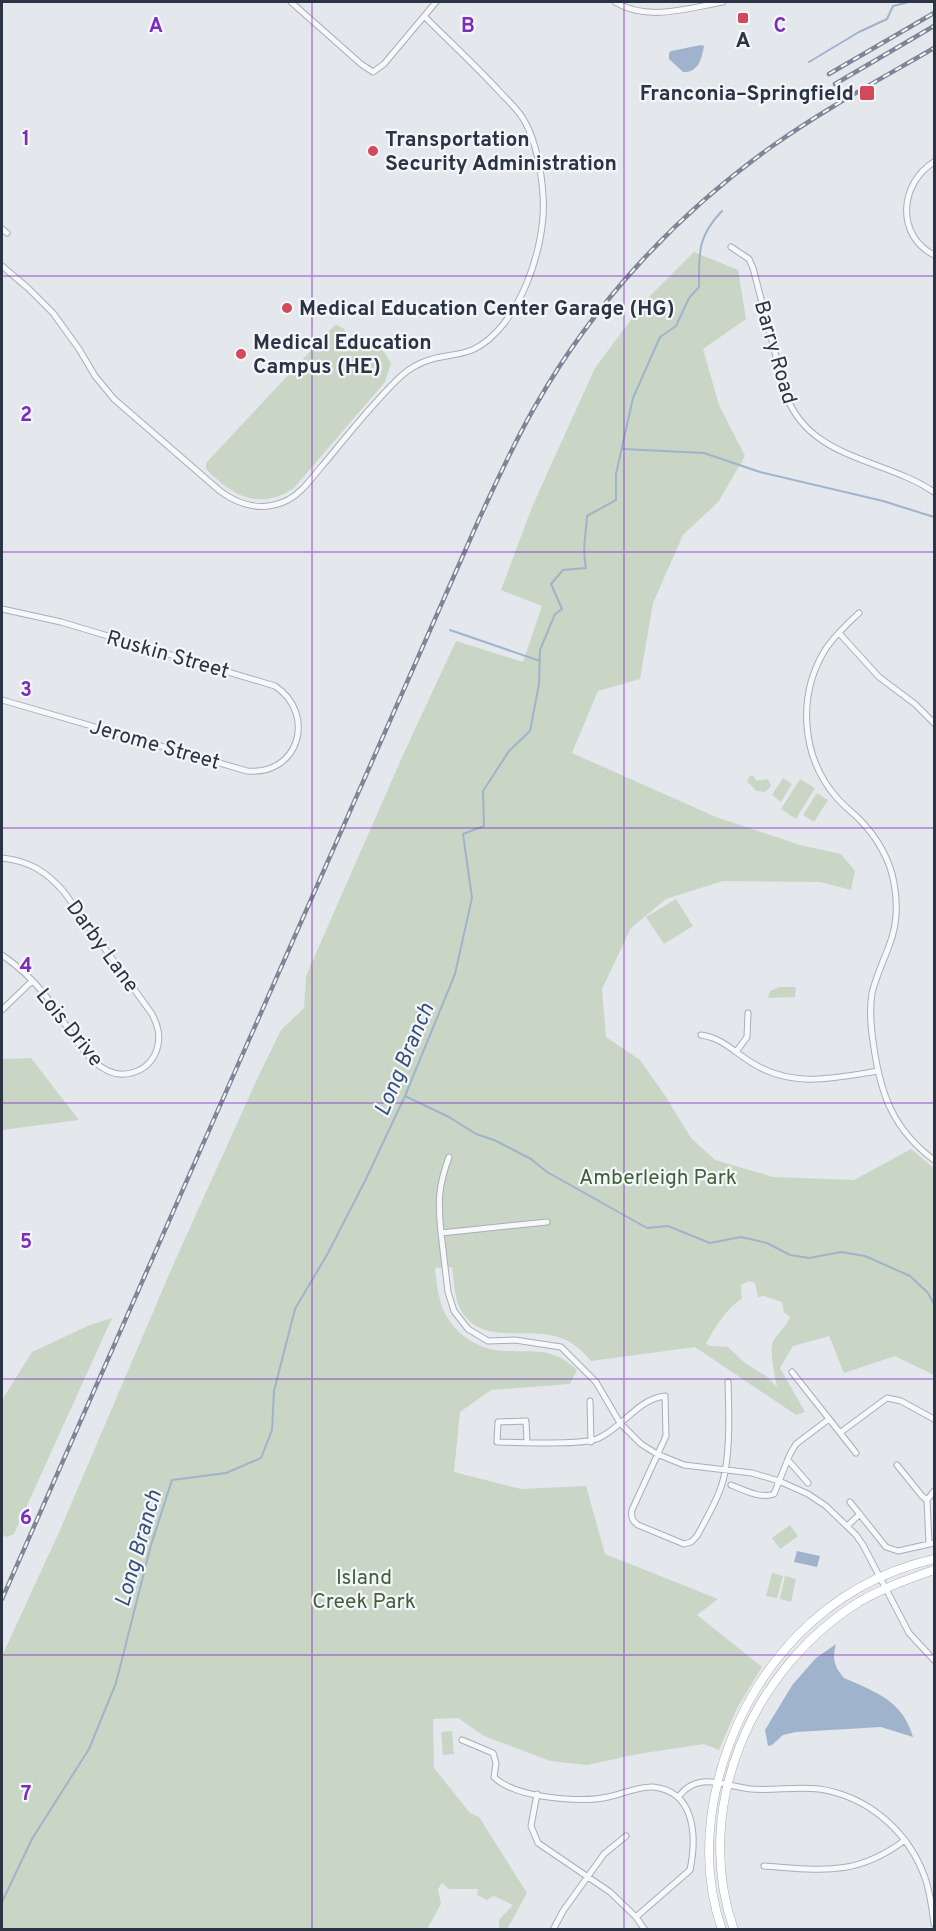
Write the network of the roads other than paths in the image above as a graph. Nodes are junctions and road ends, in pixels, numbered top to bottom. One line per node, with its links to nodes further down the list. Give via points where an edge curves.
1 (291, 2): 5 (street, via 373,72)
2 (436, 2): 5 (street)
3 (615, 2): 4 (street, via 650,13)
4 (723, 2)
5 (425, 17): 11 (street, via 526,123 544,199 537,248 521,299 488,339 472,350 414,366 390,387 288,500 254,506 220,491 104,389 53,313)
6 (934, 162): 10 (street, via 912,185 906,209 912,235)
7 (2, 229): 8 (street)
8 (7, 233)
9 (731, 247): 12 (street, Barry Road, via 742,252 753,268 786,396 800,422 832,447)
10 (934, 255)
11 (2, 266)
12 (934, 492)
13 (2, 609): 18 (street, Ruskin Street, via 61,622 275,686 295,708)
14 (859, 613): 15 (street)
15 (839, 633): 17 (street, via 879,677); 27 (street, via 813,675 807,700 807,726 822,777 875,838 894,882 894,929 871,1006)
16 (2, 700): 18 (street, Jerome Street, via 247,771 263,770 281,762)
17 (934, 723)
18 (297, 739)
19 (2, 858): 26 (street, Darby Lane, via 34,866 53,879 152,1014 159,1044)
20 (2, 955): 21 (street, Lois Drive)
21 (32, 981): 22 (street); 26 (street, Lois Drive, via 100,1068 119,1075)
22 (2, 1010)
23 (748, 1013): 25 (street, via 747,1037)
24 (701, 1035): 25 (street, via 715,1037)
25 (736, 1052): 27 (street, via 789,1078 823,1080)
26 (146, 1066)
27 (878, 1071): 29 (street, via 888,1105 900,1126)
28 (449, 1157): 31 (street, via 438,1198)
29 (934, 1160)
30 (547, 1222): 31 (street)
31 (441, 1233): 37 (street, via 448,1292 454,1311 468,1329 488,1341 515,1340 561,1347 596,1382)
32 (792, 1372): 35 (street)
33 (729, 1382): 45 (street)
34 (590, 1401): 40 (street)
35 (829, 1419): 38 (street); 43 (street, via 802,1438)
36 (934, 1419): 38 (street, via 887,1398)
37 (620, 1423): 40 (street); 42 (street); 42 (street, via 653,1397 665,1396 667,1429)
38 (841, 1432): 41 (street)
39 (527, 1442): 39 (street, via 526,1421 498,1422 497,1442); 40 (street)
40 (591, 1442)
41 (856, 1453)
42 (657, 1454): 45 (street, via 684,1465); 45 (street, via 631,1515 633,1522 684,1544 697,1536 721,1489)
43 (788, 1460): 46 (street); 47 (street)
44 (897, 1465): 50 (street)
45 (725, 1471): 46 (street)
46 (779, 1481): 48 (street, via 774,1494 769,1496); 53 (street, via 808,1494)
47 (808, 1484)
48 (732, 1485)
49 (934, 1491): 50 (street)
50 (927, 1500): 54 (street)
51 (850, 1502): 52 (street)
52 (860, 1514): 53 (street); 54 (street, via 892,1550)
53 (847, 1526): 57 (street, via 863,1545)
54 (932, 1543)
55 (934, 1559): 57 (street)
56 (934, 1570): 58 (street)
57 (880, 1577): 58 (street); 61 (street, via 823,1612 775,1660 739,1719)
58 (886, 1588): 59 (street, via 909,1633); 62 (street, via 830,1623 782,1671 746,1730)
59 (934, 1660)
60 (462, 1740): 63 (street, via 493,1753 494,1777 500,1783)
61 (717, 1784): 62 (street); 64 (street, via 695,1782); 73 (street, via 709,1855 713,1896)
62 (728, 1786): 66 (street, via 766,1790 807,1788 835,1793 883,1817); 74 (street, via 721,1856 725,1897)
63 (537, 1794): 64 (street, via 580,1800 607,1798 650,1786); 68 (street, via 531,1820 538,1843)
64 (679, 1796): 69 (street, via 690,1814 690,1869)
65 (626, 1836): 68 (street, via 604,1854)
66 (905, 1840): 67 (street, via 878,1857 850,1867 822,1870); 70 (street, via 925,1876)
67 (764, 1866)
68 (587, 1877): 69 (street); 71 (street)
69 (636, 1917): 72 (street)
70 (934, 1924)
71 (553, 1929)
72 (645, 1929)
73 (722, 1929)
74 (734, 1929)

